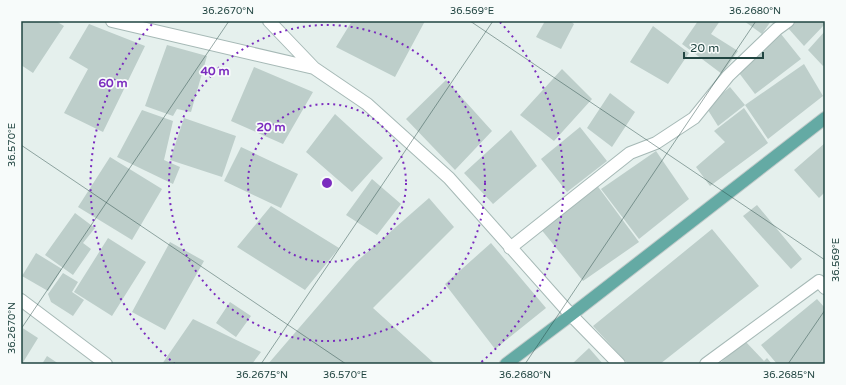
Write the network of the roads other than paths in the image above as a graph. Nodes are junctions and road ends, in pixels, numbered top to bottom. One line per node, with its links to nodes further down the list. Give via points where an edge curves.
1 (112, 21): 4 (street)
2 (269, 21): 4 (street)
3 (788, 21): 6 (street, via 728,76 694,118 656,143 630,153)
4 (314, 68): 6 (street, via 367,104 449,178)
5 (825, 118): 9 (main road)
6 (510, 248): 9 (street)
7 (825, 288): 13 (street, via 819,281)
8 (21, 300): 10 (street)
9 (571, 315): 11 (main road); 12 (street)
10 (106, 364)
11 (506, 364)
12 (619, 364)
13 (706, 364)

